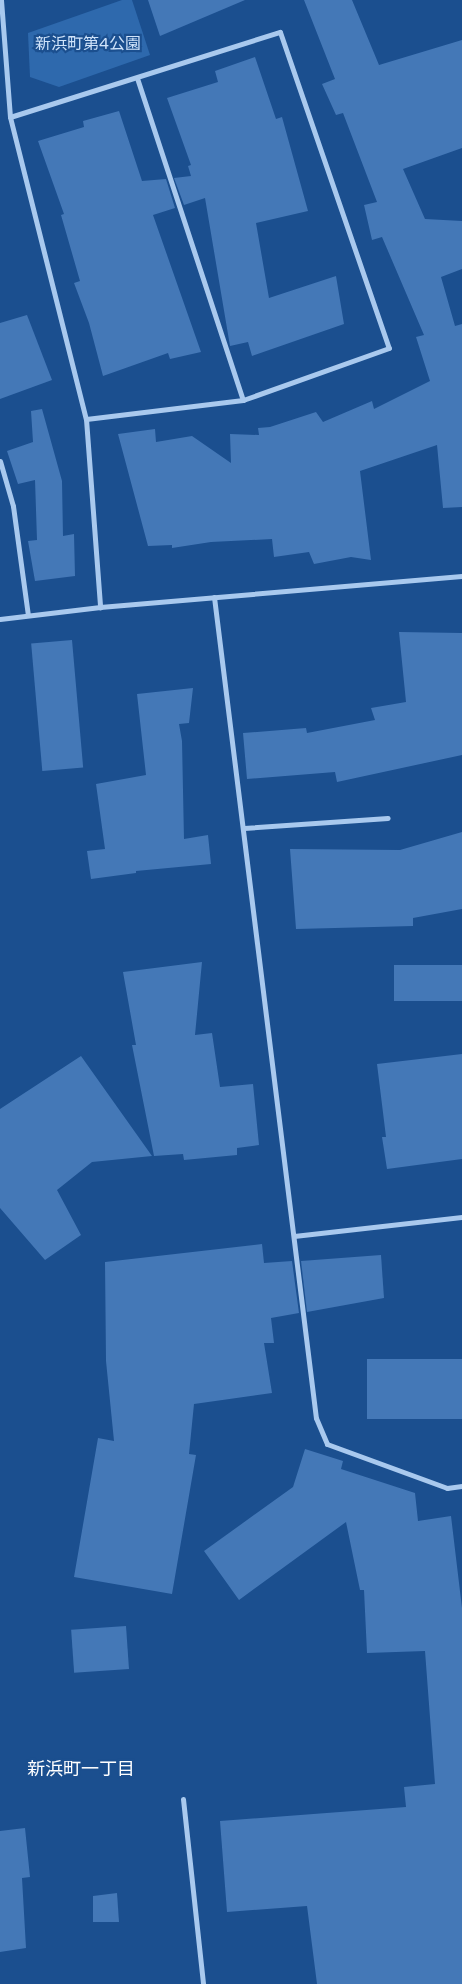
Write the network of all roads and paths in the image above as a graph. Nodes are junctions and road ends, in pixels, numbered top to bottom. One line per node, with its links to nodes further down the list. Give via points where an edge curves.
1 (1, 0): 3 (street)
2 (137, 78): 3 (street); 4 (street); 4 (street, via 280,32 389,348)
3 (10, 116): 5 (street)
4 (242, 400): 5 (street)
5 (86, 419): 9 (street)
6 (0, 460): 10 (street, via 12,506)
7 (462, 576): 8 (street)
8 (214, 596): 9 (street); 13 (street)
9 (100, 607): 10 (street)
10 (28, 615): 11 (street)
11 (0, 618)
12 (388, 818): 13 (street)
13 (244, 828): 15 (street)
14 (462, 1217): 15 (street)
15 (294, 1236): 16 (street, via 316,1418 327,1444 447,1488)
16 (462, 1486)
17 (183, 1799): 18 (street)
18 (203, 1984)

